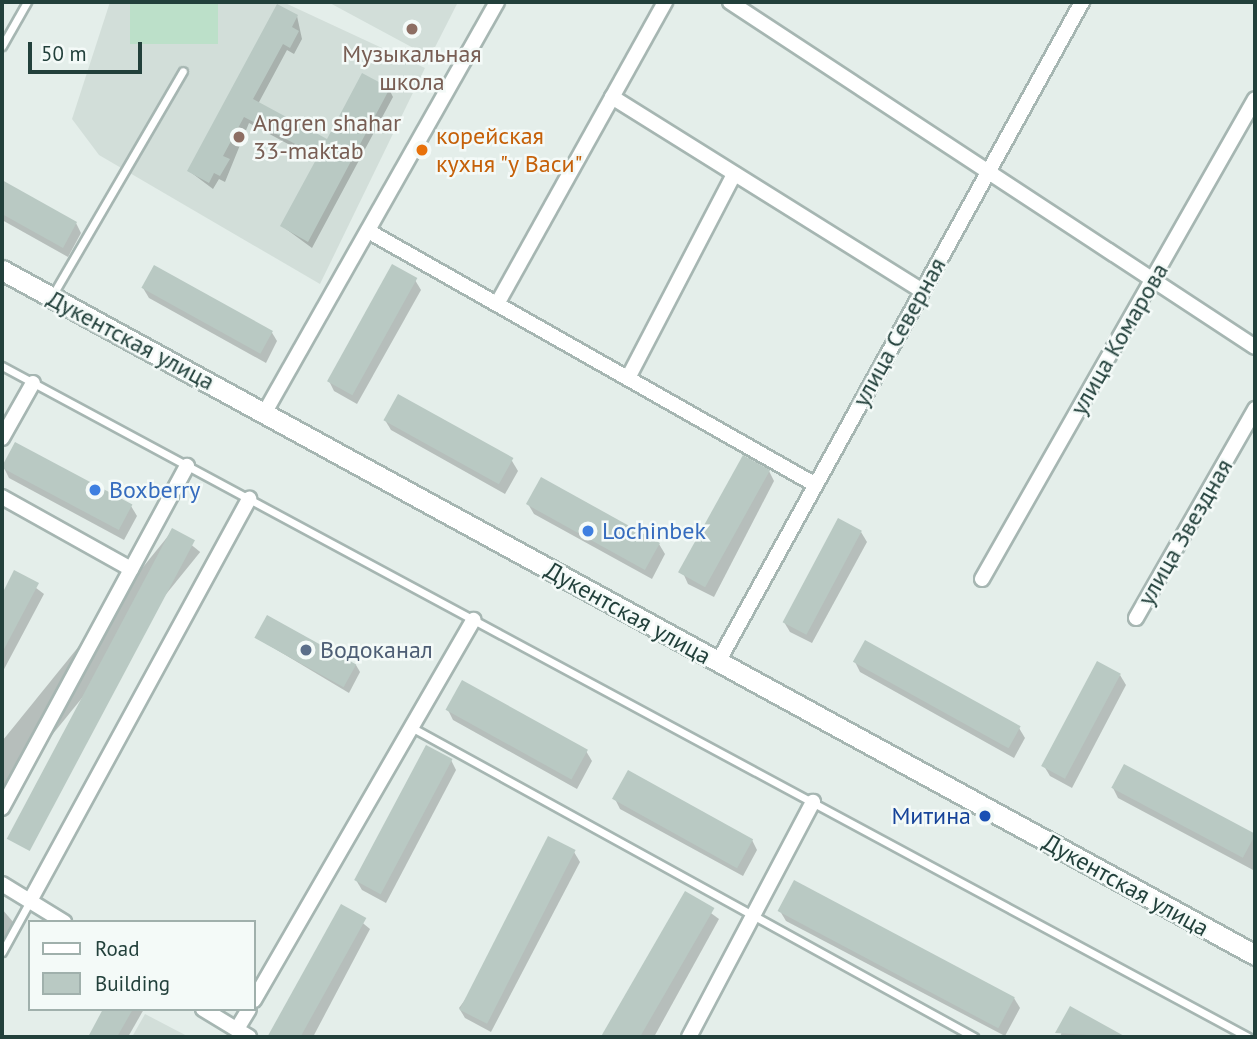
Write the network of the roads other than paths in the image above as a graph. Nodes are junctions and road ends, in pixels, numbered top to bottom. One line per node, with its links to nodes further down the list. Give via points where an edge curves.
1 (27, 2): 6 (lane)
2 (497, 2): 12 (street)
3 (665, 2): 8 (street)
4 (730, 2): 10 (street)
5 (1078, 3): 10 (street, улица Северная)
6 (3, 41)
7 (183, 71): 16 (lane)
8 (612, 97): 11 (street); 17 (street)
9 (1255, 100): 14 (street, улица Комарова)
10 (987, 173): 14 (street); 15 (street, улица Северная)
11 (734, 174): 15 (street); 20 (street)
12 (368, 231): 17 (street); 23 (street)
13 (2, 270): 16 (main road, Дукентская улица)
14 (1153, 280): 18 (street); 30 (street, улица Комарова)
15 (922, 291): 26 (street, улица Северная)
16 (51, 297): 23 (main road, Дукентская улица)
17 (497, 304): 20 (street)
18 (1255, 346)
19 (2, 366): 21 (lane)
20 (628, 378): 26 (street)
21 (33, 383): 24 (street); 25 (lane)
22 (1255, 409): 31 (street, улица Звездная)
23 (265, 412): 33 (main road, Дукентская улица)
24 (2, 438)
25 (187, 466): 28 (lane); 29 (street)
26 (814, 484): 33 (street, улица Северная)
27 (2, 497): 29 (street)
28 (249, 499): 32 (lane); 38 (street)
29 (131, 569): 36 (street)
30 (982, 579)
31 (1136, 618)
32 (473, 620): 34 (street); 35 (lane)
33 (718, 662): 42 (main road, Дукентская улица)
34 (411, 727): 39 (lane); 43 (street)
35 (813, 802): 39 (street); 49 (lane)
36 (2, 808)
37 (2, 884): 38 (street)
38 (31, 899): 40 (street); 41 (lane)
39 (753, 916): 47 (street); 48 (lane)
40 (61, 920)
41 (2, 952)
42 (1255, 955)
43 (256, 997)
44 (206, 1011): 46 (street)
45 (248, 1011): 46 (street)
46 (243, 1033)
47 (690, 1037)
48 (974, 1037)
49 (1248, 1037)

